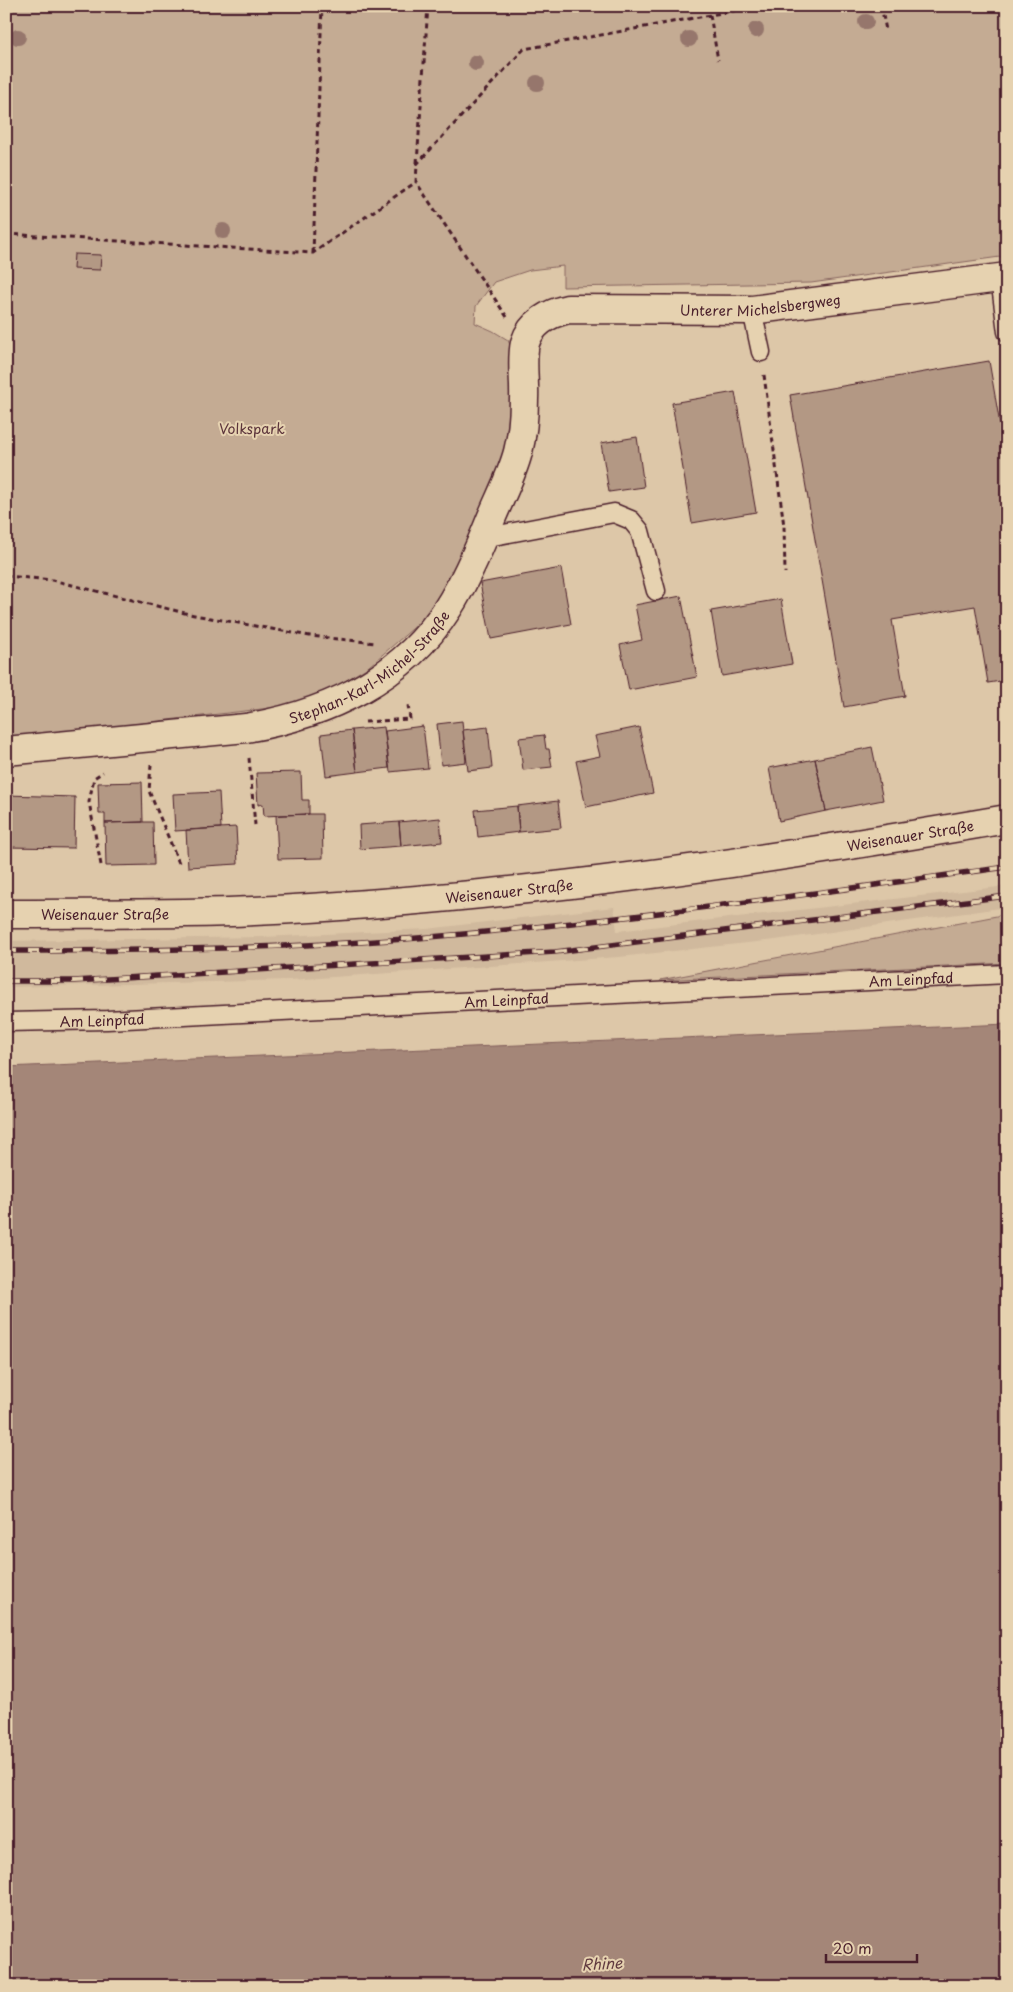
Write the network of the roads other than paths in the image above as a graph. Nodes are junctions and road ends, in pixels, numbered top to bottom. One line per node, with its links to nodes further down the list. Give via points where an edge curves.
1 (1003, 277): 2 (street, Unterer Michelsbergweg); 3 (lane)
2 (752, 310): 4 (street, Unterer Michelsbergweg, via 568,309 552,313 536,325); 5 (lane)
3 (1007, 332)
4 (525, 342): 6 (street, Stephan-Karl-Michel-Straße, via 524,401 518,452)
5 (761, 352)
6 (483, 538): 7 (lane, via 614,513 632,520 640,531); 8 (street, Stephan-Karl-Michel-Straße, via 460,588 427,636 393,669 369,686 280,722 153,738)
7 (656, 591)
8 (6, 751)
9 (1007, 819): 10 (street, Weisenauer Straße, via 658,874 462,896 253,911)
10 (6, 914)
11 (1007, 974): 12 (lane, Am Leinpfad, via 107,1020)
12 (6, 1022)

